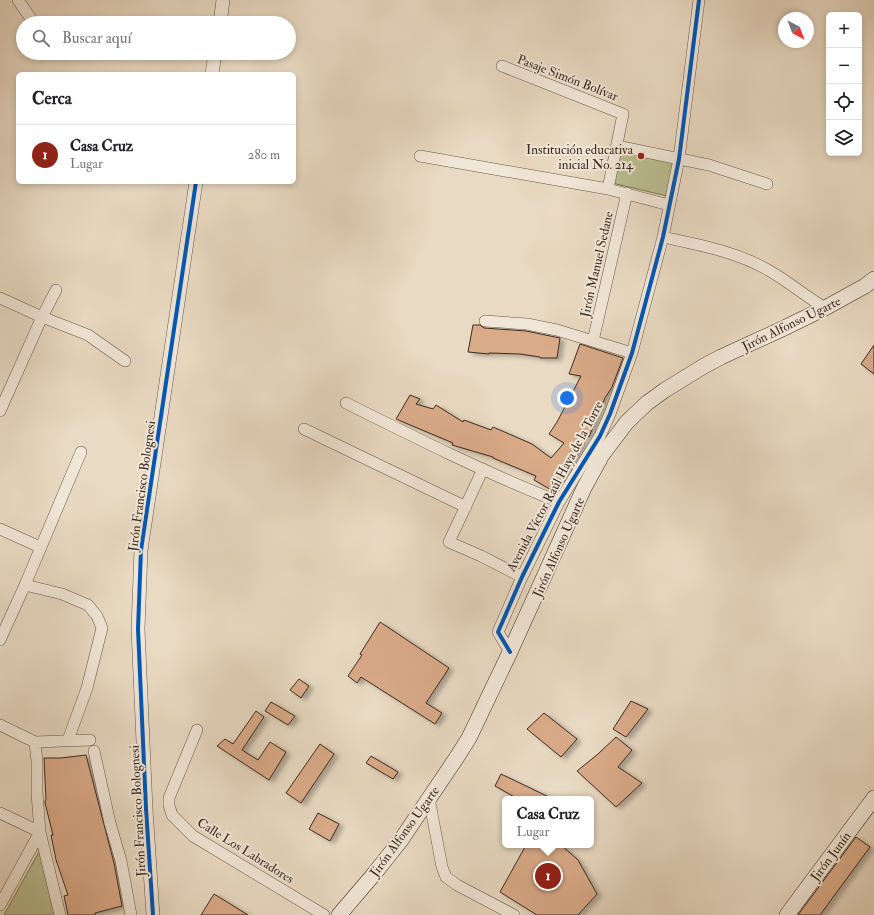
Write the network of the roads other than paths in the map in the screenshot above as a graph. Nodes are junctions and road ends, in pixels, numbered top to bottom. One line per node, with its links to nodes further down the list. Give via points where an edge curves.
1 (18, 0): 4 (street)
2 (223, 0): 5 (street)
3 (699, 0): 11 (street, Avenida Víctor Raúl Haya de la Torre)
4 (29, 16)
5 (221, 16)
6 (214, 60): 8 (street)
7 (502, 66): 9 (street, Pasaje Simón Bolívar, via 623,114)
8 (212, 72)
9 (617, 146): 11 (street); 14 (street)
10 (420, 156): 14 (street)
11 (679, 159): 13 (street, via 709,165); 16 (street, Avenida Víctor Raúl Haya de la Torre)
12 (196, 184): 55 (street, Jirón Francisco Bolognesi, via 141,550 138,629)
13 (767, 184)
14 (608, 189): 15 (street)
15 (626, 193): 16 (street); 24 (street, Jirón Manuel Sedane)
16 (669, 205): 17 (street, Avenida Víctor Raúl Haya de la Torre)
17 (663, 237): 21 (street, via 712,248 752,262); 25 (street, Avenida Víctor Raúl Haya de la Torre)
18 (874, 279): 21 (main road, Jirón Alfonso Ugarte)
19 (56, 290): 22 (street)
20 (0, 298): 22 (street)
21 (825, 308): 33 (main road, Jirón Alfonso Ugarte, via 721,357 665,390 627,422)
22 (42, 317): 26 (street, via 88,335); 27 (street)
23 (484, 321): 24 (street, via 527,324)
24 (593, 341): 25 (street)
25 (632, 353): 33 (street, Avenida Víctor Raúl Haya de la Torre, via 610,414)
26 (125, 361)
27 (4, 391): 29 (street)
28 (346, 403): 32 (street)
29 (0, 411)
30 (304, 429): 35 (street)
31 (81, 452): 37 (street)
32 (483, 469): 34 (street); 35 (street)
33 (578, 486): 34 (street, Avenida Víctor Raúl Haya de la Torre); 41 (main road, Jirón Alfonso Ugarte)
34 (559, 502): 38 (street, Avenida Víctor Raúl Haya de la Torre)
35 (466, 507): 38 (street, via 449,542)
36 (0, 530): 37 (street)
37 (40, 547): 39 (street)
38 (522, 577): 41 (street, Avenida Víctor Raúl Haya de la Torre, via 498,632)
39 (26, 584): 40 (street); 44 (street, via 62,594 88,605 102,628 87,688)
40 (0, 640)
41 (510, 652): 48 (main road, Jirón Alfonso Ugarte, via 469,738)
42 (0, 725): 46 (street)
43 (197, 730): 56 (street, Calle Los Labradores, via 169,798 172,815 193,836)
44 (68, 740): 45 (street); 46 (street)
45 (90, 740)
46 (35, 742): 51 (street)
47 (94, 751): 54 (street, via 121,861)
48 (430, 798): 57 (main road, Jirón Alfonso Ugarte, via 396,846); 58 (street, via 442,868 446,877)
49 (874, 798): 59 (main road, Jirón Junín)
50 (0, 813): 51 (street)
51 (40, 832): 52 (street); 53 (street)
52 (0, 904)
53 (60, 915)
54 (131, 915)
55 (153, 915)
56 (324, 915)
57 (339, 915)
58 (514, 915)
59 (786, 915)

